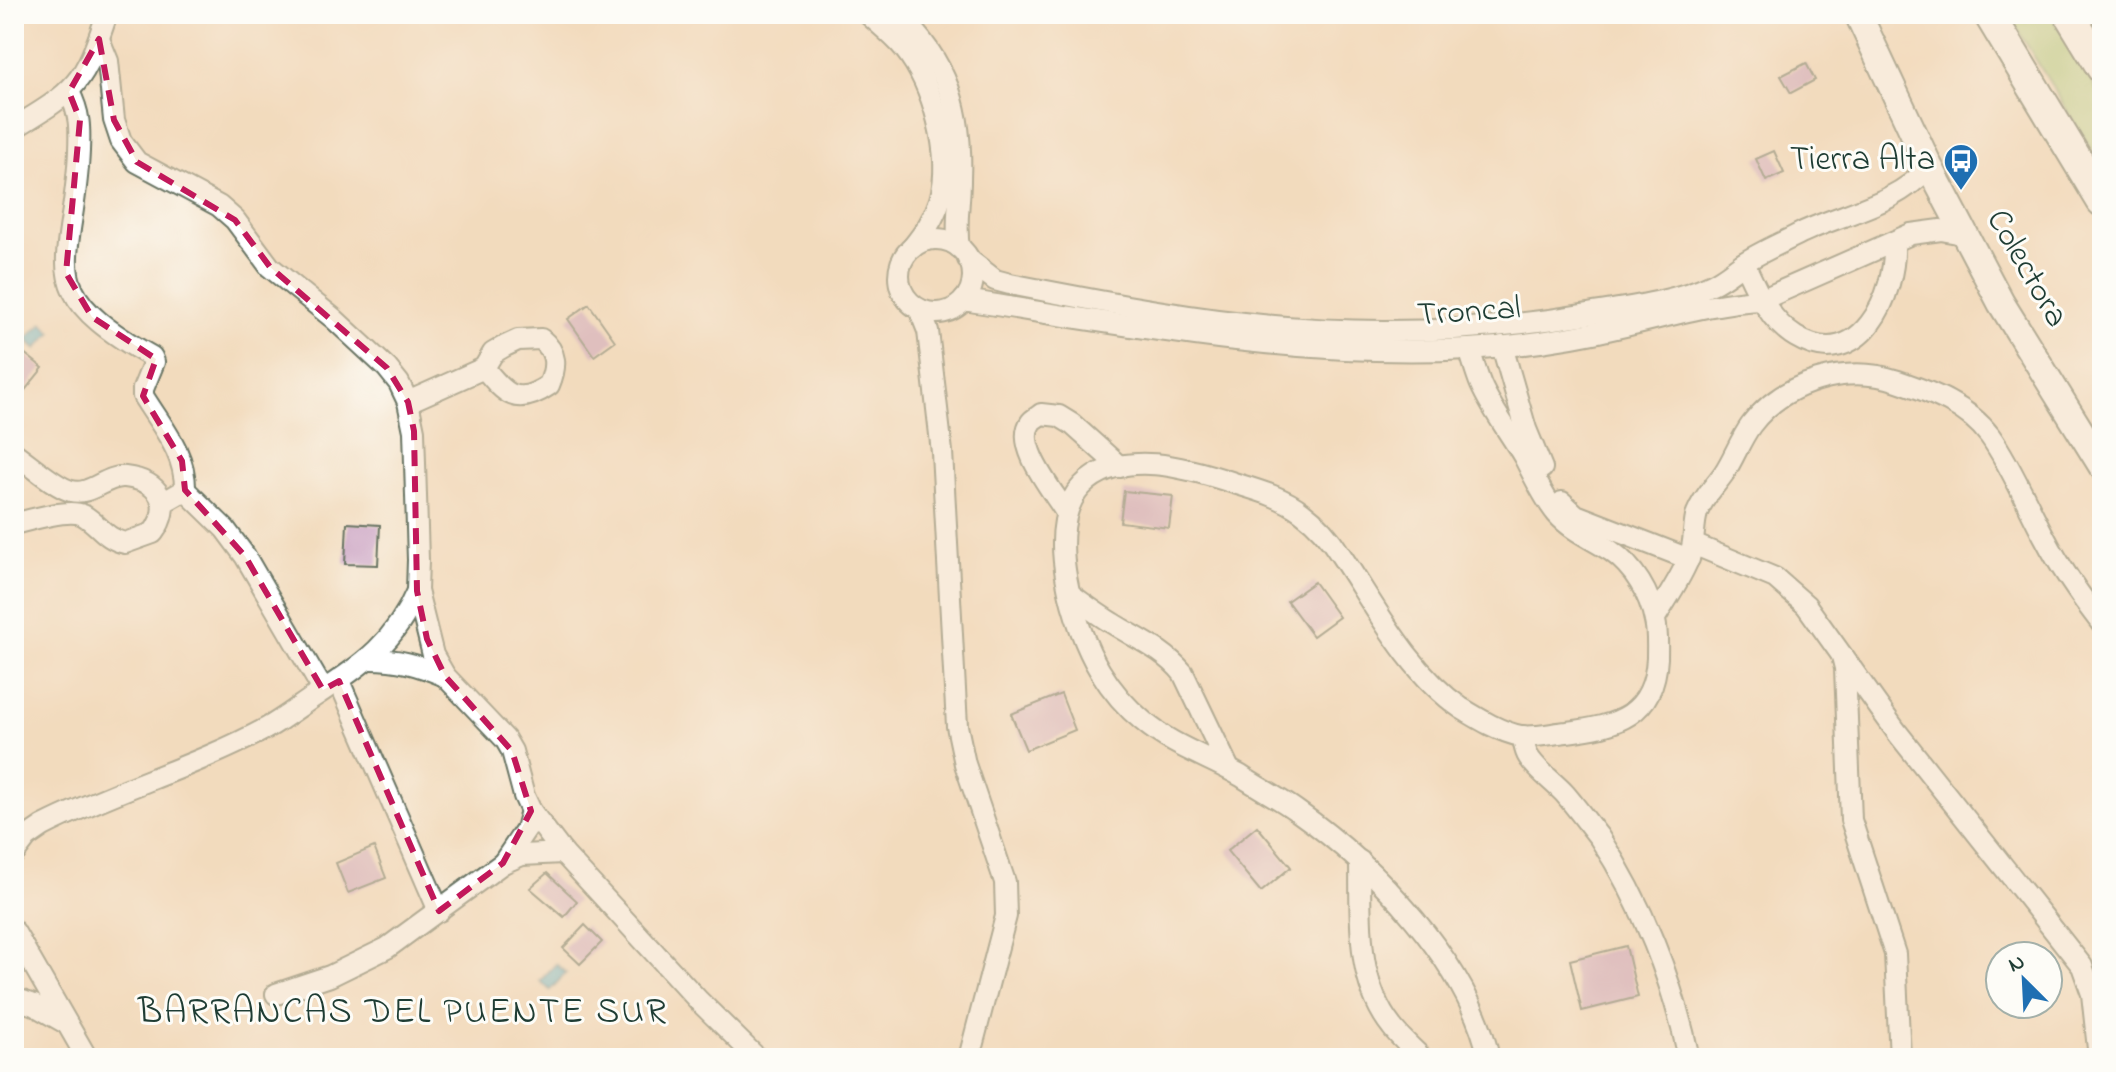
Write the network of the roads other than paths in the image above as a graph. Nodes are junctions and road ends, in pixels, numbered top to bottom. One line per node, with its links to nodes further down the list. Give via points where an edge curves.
1 (107, 14): 7 (street)
2 (868, 14): 15 (street, via 905,49 931,97 942,142 941,198)
3 (897, 14): 16 (street, via 937,63 958,114 962,146 956,228)
4 (1858, 14): 11 (main road, Colectora)
5 (1989, 14): 12 (highway)
6 (2069, 14): 8 (highway)
7 (99, 39): 9 (street, via 92,60); 26 (street, via 108,61 114,120 137,162 235,220 270,267 387,368)
8 (2102, 68)
9 (69, 92): 10 (street); 30 (street, via 80,120 65,260 69,284 92,317 152,357 143,396 182,461)
10 (14, 128)
11 (1929, 167): 13 (main road, Colectora); 17 (street, Troncal, via 1894,195)
12 (2102, 201)
13 (1963, 234): 14 (street, Troncal, via 1927,231); 28 (main road, Colectora)
14 (1894, 242): 19 (street, Troncal); 19 (street, via 1890,282 1872,324 1837,348 1794,337)
15 (912, 248): 16 (street, Troncal, via 935,239); 20 (street, via 899,269 899,282)
16 (964, 253): 17 (street, Troncal, via 995,280 1010,284 1246,323 1357,330 1448,331 1640,306 1713,284); 18 (street, via 973,280)
17 (1744, 263): 19 (street)
18 (964, 300): 21 (street); 23 (street, Troncal, via 1218,339)
19 (1761, 300): 22 (street, Troncal)
20 (920, 311): 21 (street); 24 (street)
21 (946, 312): 24 (street)
22 (1502, 346): 23 (street, Troncal); 36 (street, via 1526,429 1557,497 1576,515)
23 (1469, 349): 39 (street, via 1482,386 1549,502 1573,528 1626,563)
24 (930, 360): 59 (street, via 942,452 957,726 1007,896)
25 (484, 368): 26 (street)
26 (408, 402): 37 (street, via 414,431)
27 (14, 453): 31 (street)
28 (2102, 466)
29 (1120, 467): 33 (street, via 1088,481); 33 (street, via 1059,416 1041,414 1030,422 1030,454); 45 (street, via 1172,465 1248,487 1303,513 1334,544 1404,651 1439,688 1482,720)
30 (185, 490): 32 (street); 44 (street, via 225,529)
31 (70, 491): 32 (street, via 122,477 149,485); 34 (street)
32 (164, 502): 34 (street, via 153,533 125,543)
33 (1065, 511): 38 (street)
34 (73, 513): 35 (street)
35 (14, 524)
36 (1691, 552): 39 (street); 40 (street, via 1701,504 1762,412 1809,383 1865,373 1950,402 1976,421 1989,435 2065,575); 41 (street, via 1775,578 1806,605)
37 (417, 591): 42 (street, via 393,635); 43 (street, via 433,655)
38 (1070, 594): 46 (street, via 1174,662); 46 (street, via 1088,649 1115,692 1142,721 1174,743)
39 (1655, 618): 45 (street, via 1653,683 1635,713 1595,728)
40 (2102, 624)
41 (1841, 652): 63 (street, via 1851,820 1895,954); 64 (street, via 1896,731 2082,966 2092,994)
42 (370, 659): 43 (street, via 405,661); 44 (street)
43 (445, 676): 47 (street, via 505,739)
44 (331, 686): 49 (street, via 268,727 43,826); 52 (street)
45 (1523, 736): 62 (street, via 1528,758 1564,793 1621,877 1663,970)
46 (1229, 769): 50 (street, via 1296,810)
47 (531, 811): 48 (street); 51 (street, via 526,829)
48 (563, 853): 51 (street, via 522,855); 58 (street)
49 (14, 854)
50 (1360, 861): 60 (street, via 1364,960 1373,993 1392,1027); 61 (street, via 1427,935 1446,964 1476,1017)
51 (503, 863): 52 (street)
52 (439, 911): 54 (street, via 359,963)
53 (14, 931): 56 (street)
54 (276, 994)
55 (14, 998): 56 (street)
56 (65, 1022): 57 (street)
57 (87, 1058)
58 (757, 1058)
59 (969, 1058)
60 (1422, 1058)
61 (1489, 1058)
62 (1689, 1058)
63 (1900, 1058)
64 (2099, 1058)

